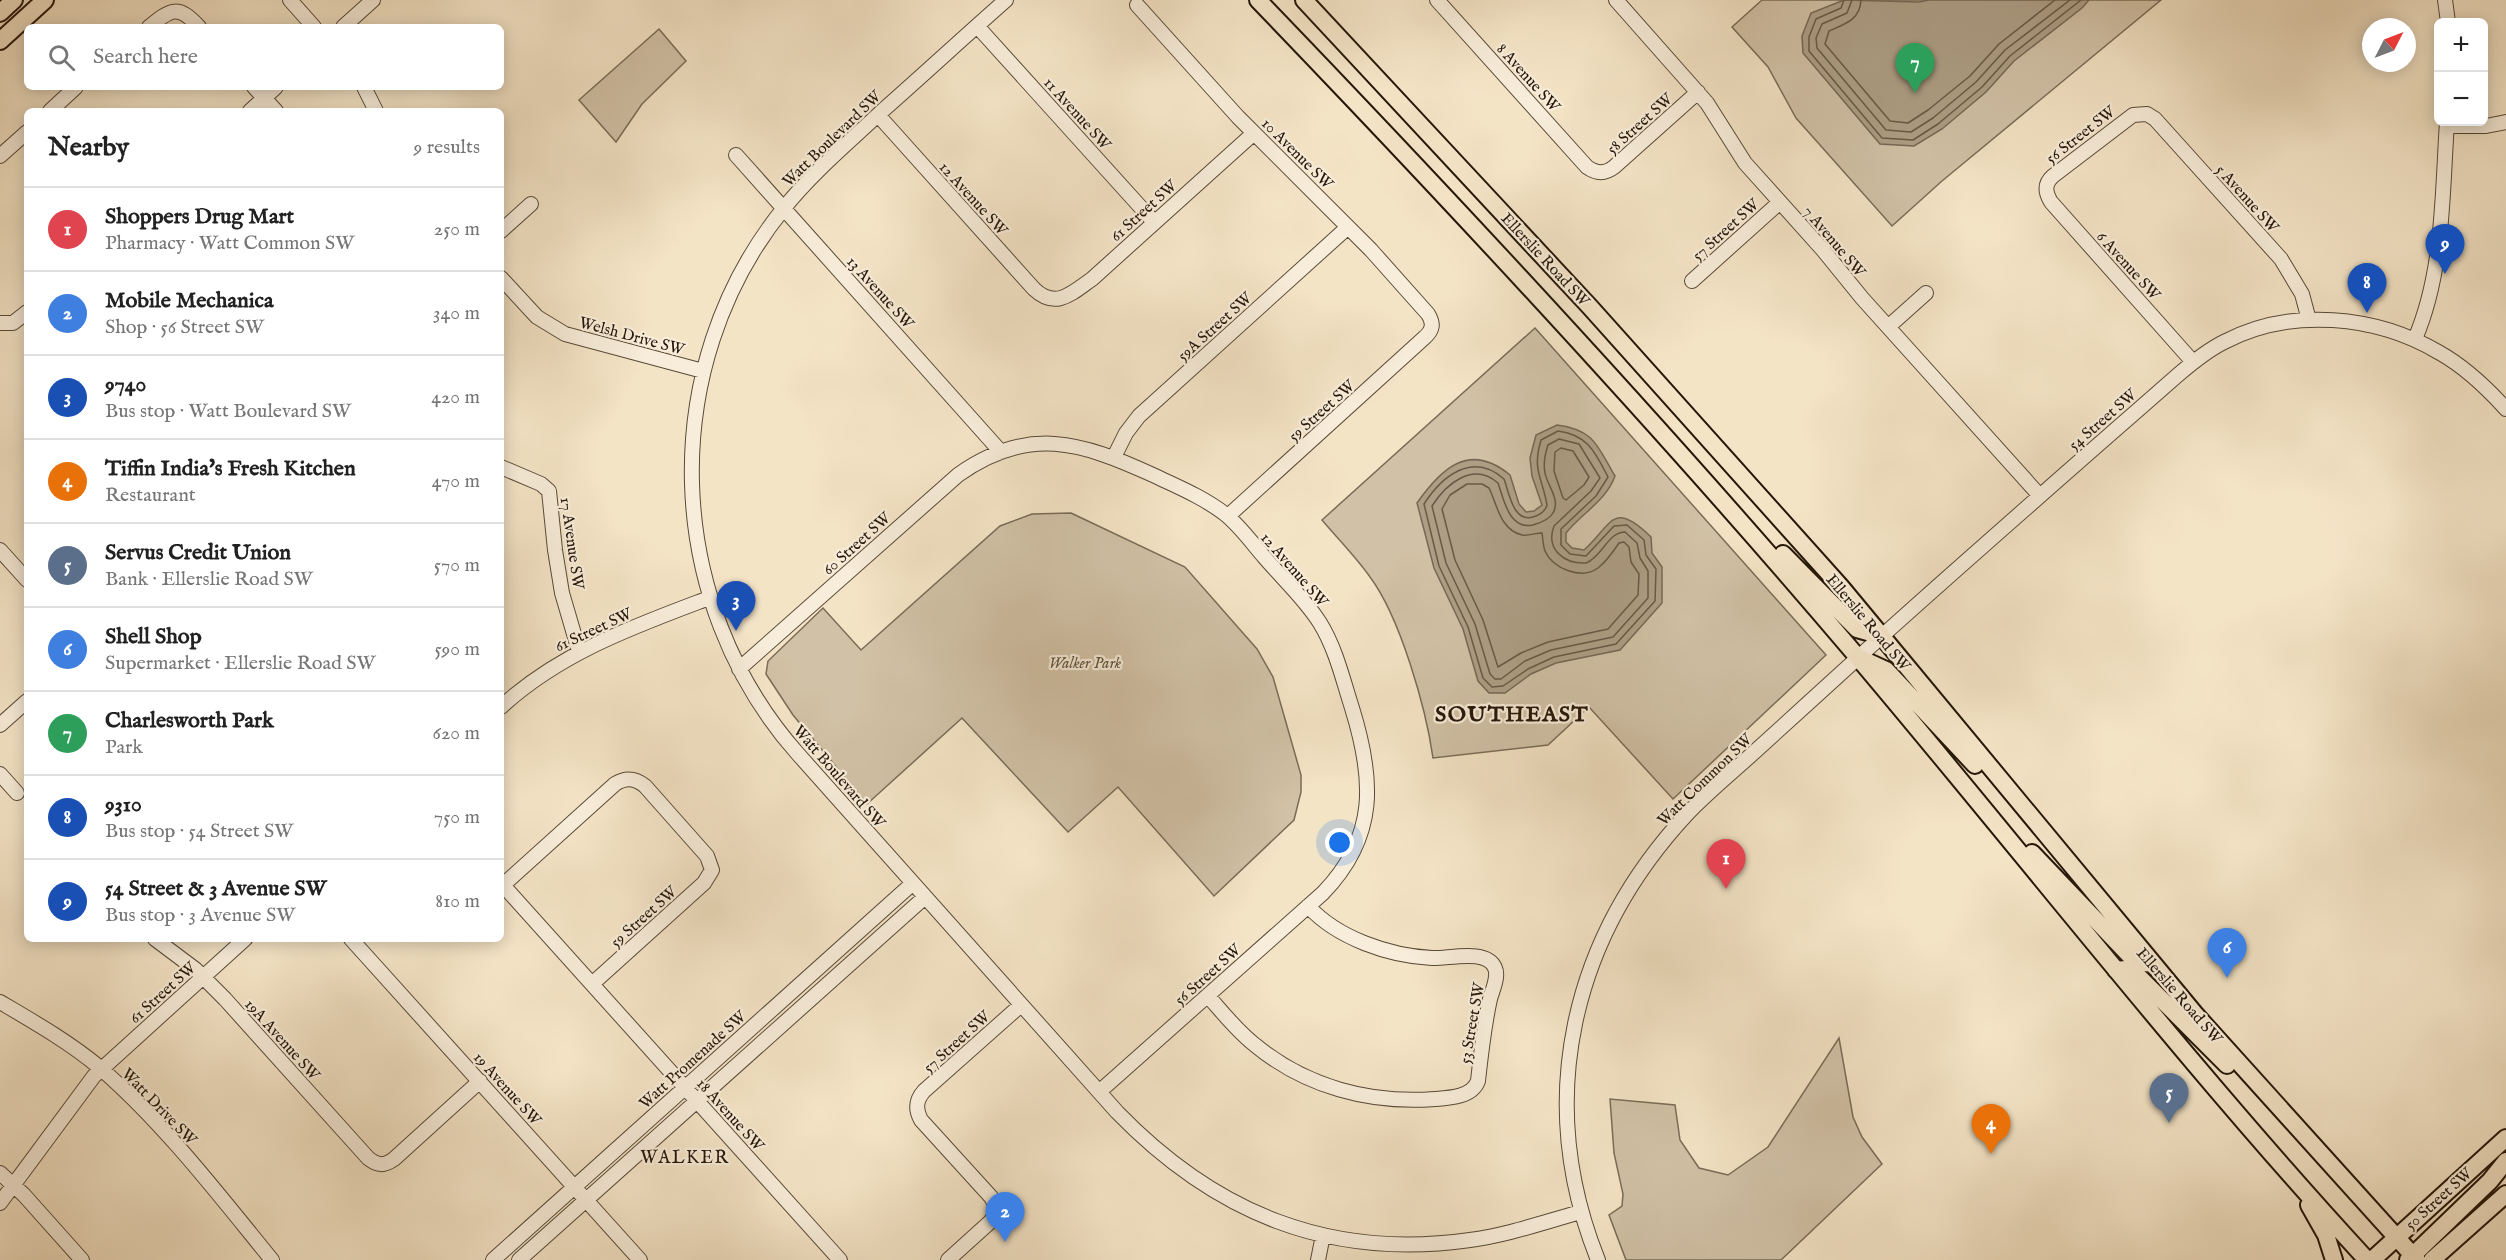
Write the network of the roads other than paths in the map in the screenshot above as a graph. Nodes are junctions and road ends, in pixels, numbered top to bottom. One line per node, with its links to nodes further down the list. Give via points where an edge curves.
1 (14, 0): 13 (main road)
2 (45, 0): 21 (main road)
3 (290, 0): 17 (street)
4 (373, 0): 18 (street)
5 (1006, 0): 19 (street, Watt Boulevard SW)
6 (1258, 0): 66 (main road, Ellerslie Road SW, via 1439,188)
7 (1296, 0): 20 (main road)
8 (1304, 0): 20 (main road, Ellerslie Road SW)
9 (1437, 0): 41 (street, 8 Avenue SW, via 1587,167)
10 (1616, 0): 26 (street, 7 Avenue SW)
11 (2448, 1): 14 (street)
12 (1137, 5): 37 (street, 10 Avenue SW)
13 (0, 13)
14 (2448, 18)
15 (153, 24): 16 (street, via 167,13 179,11)
16 (197, 24)
17 (311, 24)
18 (346, 24)
19 (977, 26): 33 (street, Watt Boulevard SW); 46 (street, 11 Avenue SW)
20 (1329, 26): 71 (main road, Ellerslie Road SW, via 1590,307)
21 (0, 41)
22 (73, 90): 28 (street)
23 (257, 90): 27 (street)
24 (273, 90): 27 (street)
25 (366, 90): 31 (street)
26 (1698, 92): 41 (street, 58 Street SW, via 1614,167); 43 (street, 7 Avenue SW, via 1745,163)
27 (264, 98): 29 (street); 30 (street)
28 (53, 108)
29 (253, 108)
30 (273, 108)
31 (374, 108)
32 (2142, 113): 42 (street, 56 Street SW, via 2127,118 2053,176); 54 (street, 5 Avenue SW, via 2155,119 2281,259 2302,294)
33 (878, 115): 45 (street, Watt Boulevard SW, via 822,166); 52 (street, 12 Avenue SW)
34 (2506, 122): 36 (street)
35 (2447, 126): 58 (street, via 2438,252 2431,291)
36 (2488, 126)
37 (1254, 133): 46 (street, 61 Street SW); 48 (street, 10 Avenue SW)
38 (24, 135): 40 (street)
39 (736, 155): 45 (street, 13 Avenue SW)
40 (0, 156)
41 (1599, 173)
42 (2046, 188): 59 (street, 6 Avenue SW, via 2051,202)
43 (1780, 202): 50 (street, 57 Street SW); 57 (street, 7 Avenue SW)
44 (531, 204): 47 (street)
45 (783, 209): 60 (street, Watt Boulevard SW, via 731,295); 62 (street, 13 Avenue SW)
46 (1154, 222): 52 (street, 61 Street SW, via 1081,287 1059,300)
47 (504, 228)
48 (1348, 228): 56 (street, 10 Avenue SW, via 1428,314); 63 (street, 59A Street SW, via 1139,416)
49 (504, 281): 60 (street, Welsh Drive SW, via 537,317 565,334)
50 (1692, 281)
51 (1926, 293): 57 (street)
52 (1048, 300)
53 (24, 314): 55 (street, via 13,323)
54 (2308, 320): 58 (street, 54 Street SW, via 2360,324); 59 (street, 54 Street SW, via 2248,332)
55 (2, 324)
56 (1432, 326): 67 (street, 59 Street SW, via 1424,338)
57 (1888, 327): 65 (street, 7 Avenue SW)
58 (2415, 339): 61 (street, 54 Street SW, via 2457,364)
59 (2193, 362): 65 (street, 54 Street SW)
60 (703, 371): 70 (street, Watt Boulevard SW, via 694,429 692,504)
61 (2506, 409)
62 (1001, 452): 63 (street, 12 Avenue SW, via 1063,443); 74 (street, 60 Street SW, via 952,479)
63 (1114, 458): 67 (street, 12 Avenue SW, via 1192,494)
64 (504, 468): 72 (street, 17 Avenue SW, via 549,491 562,593)
65 (2040, 496): 71 (street, 54 Street SW)
66 (1727, 506): 71 (main road, via 1769,540 1857,628); 73 (main road, Ellerslie Road SW)
67 (1228, 516): 82 (street, 12 Avenue SW, via 1321,624 1361,739 1368,779 1365,816 1352,854)
68 (0, 550): 69 (street)
69 (24, 577)
70 (709, 598): 72 (street, 61 Street SW); 74 (street, Watt Boulevard SW)
71 (1882, 636): 73 (street, 54 Street SW); 80 (main road, Ellerslie Road SW)
72 (579, 651): 76 (street, 61 Street SW, via 542,672)
73 (1858, 658): 80 (main road, via 1886,670 1974,764); 81 (main road, Ellerslie Road SW); 113 (street, Watt Common SW, via 1689,813 1634,881 1608,926 1580,998 1568,1065 1569,1143)
74 (739, 669): 84 (street, Watt Boulevard SW, via 785,740)
75 (24, 704): 77 (street)
76 (504, 704)
77 (0, 726)
78 (0, 774): 79 (street)
79 (17, 793)
80 (2014, 796): 91 (main road, Ellerslie Road SW)
81 (1989, 815): 91 (main road, via 2044,865 2132,958); 92 (main road, Ellerslie Road SW)
82 (1336, 878): 87 (street, 56 Street SW)
83 (504, 882): 94 (street, 59 Street SW, via 624,779 634,779 645,786 707,856 712,870 704,883)
84 (913, 883): 86 (street, Watt Boulevard SW); 100 (street, Watt Promenade SW)
85 (504, 886): 94 (street, 18 Avenue SW)
86 (925, 897): 97 (street, Watt Boulevard SW); 102 (street, Watt Promenade SW)
87 (1308, 906): 95 (street, 56 Street SW); 95 (street, 53 Street SW, via 1325,922 1383,949 1421,957 1480,957 1491,963 1496,976 1474,1089 1460,1096 1406,1100 1363,1096 1329,1087 1267,1054)
88 (159, 942): 93 (street, 19A Avenue SW)
89 (241, 942): 93 (street, 61 Street SW)
90 (354, 942): 99 (street, 19 Avenue SW)
91 (2153, 964): 103 (main road, Ellerslie Road SW)
92 (2116, 970): 103 (main road, via 2133,972 2237,1075); 107 (main road, Ellerslie Road SW)
93 (203, 977): 98 (street, 61 Street SW); 99 (street, 19A Avenue SW, via 368,1158 382,1165 394,1159)
94 (592, 984): 100 (street, 18 Avenue SW)
95 (1208, 996): 101 (street, 56 Street SW)
96 (0, 1002): 98 (street, Watt Drive SW)
97 (1021, 1005): 101 (street, Watt Boulevard SW); 124 (street, 57 Street SW, via 924,1091 917,1105 921,1120 991,1197 996,1209 987,1225)
98 (101, 1069): 108 (street, 61 Street SW); 119 (street, Watt Drive SW, via 189,1161)
99 (480, 1081): 109 (street, 19 Avenue SW)
100 (685, 1088): 102 (street, 18 Avenue SW); 109 (street, Watt Promenade SW)
101 (1099, 1092): 114 (street, Watt Boulevard SW, via 1159,1153 1207,1189 1262,1216)
102 (696, 1100): 111 (street, Watt Promenade SW); 123 (street, 18 Avenue SW)
103 (2281, 1109): 115 (main road, Ellerslie Road SW)
104 (2506, 1137): 115 (main road, 50 Street SW)
105 (2506, 1161): 117 (main road)
106 (0, 1173): 108 (street)
107 (2299, 1182): 127 (main road); 128 (main road, Ellerslie Road SW)
108 (13, 1184): 112 (street, 61 Street SW); 118 (street)
109 (574, 1187): 111 (street, 19 Avenue SW); 120 (street, Watt Promenade SW)
110 (2506, 1194): 116 (main road)
111 (586, 1200): 121 (street, Watt Promenade SW); 122 (street, 19 Avenue SW)
112 (0, 1203)
113 (1581, 1212): 114 (street, Watt Boulevard SW, via 1512,1232 1454,1243 1375,1244); 126 (street, Watt Common SW)
114 (1323, 1235): 125 (street)
115 (2395, 1237): 117 (main road, Ellerslie Road SW); 128 (main road, 50 Street SW); 129 (main road)
116 (2455, 1240): 130 (main road); 131 (main road)
117 (2412, 1258)
118 (82, 1260)
119 (272, 1260)
120 (493, 1260)
121 (519, 1260)
122 (640, 1260)
123 (840, 1260)
124 (948, 1260)
125 (1318, 1260)
126 (1598, 1260)
127 (2334, 1260)
128 (2369, 1260)
129 (2389, 1260)
130 (2432, 1260)
131 (2454, 1260)

